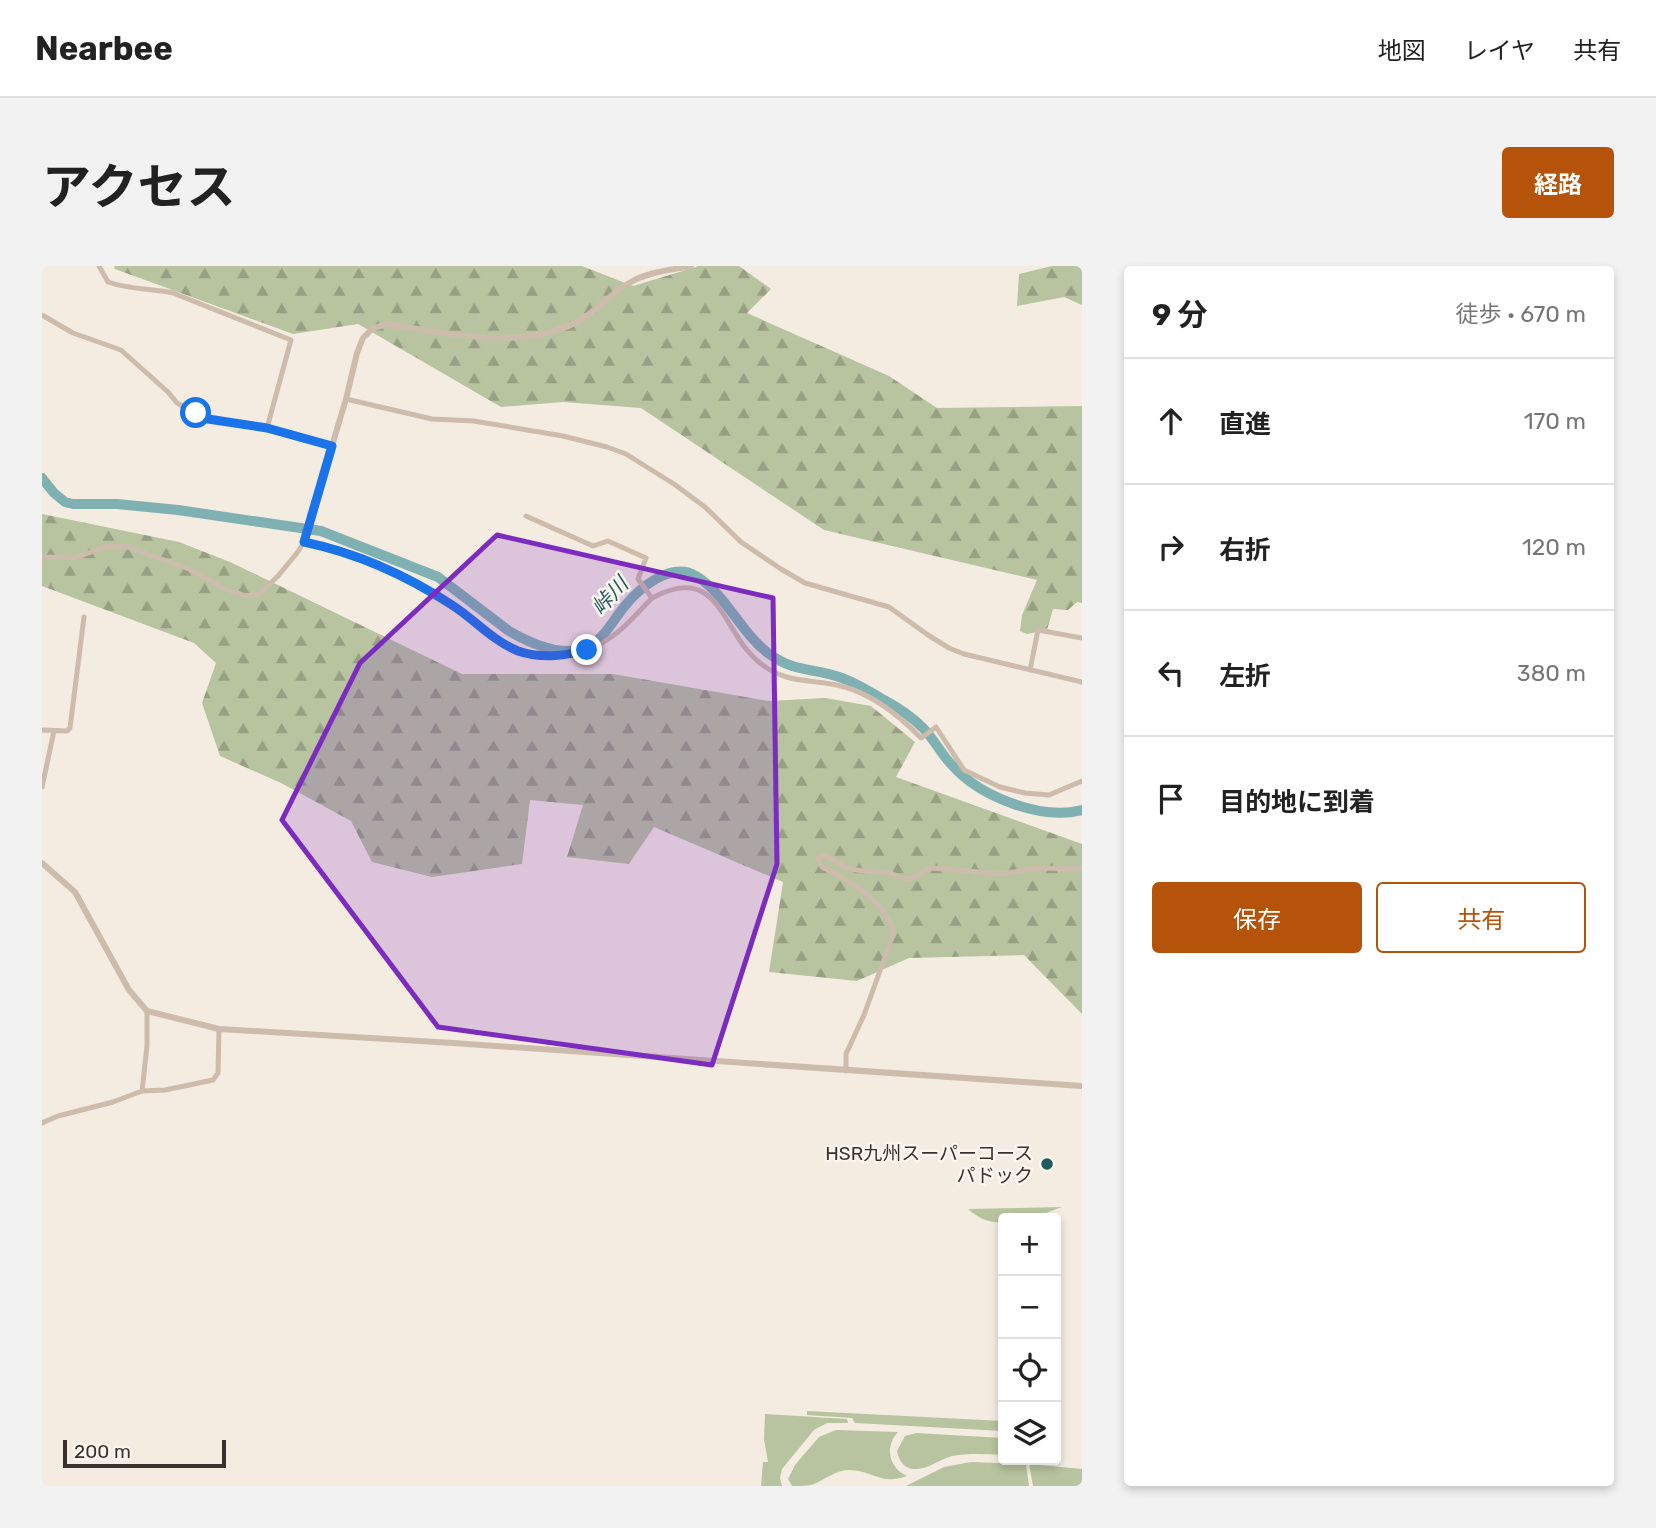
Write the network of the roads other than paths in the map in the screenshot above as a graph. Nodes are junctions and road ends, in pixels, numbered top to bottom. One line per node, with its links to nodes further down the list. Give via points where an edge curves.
1 (99, 266): 5 (street, via 108,282 173,293 292,340)
2 (691, 266): 4 (street, via 632,281 574,323 523,337 500,339 386,324 372,329 357,353)
3 (42, 315): 5 (street, via 73,333 121,350 187,409 208,419)
4 (346, 399): 6 (street); 14 (street, via 432,419 564,436 626,454 705,507 741,542 805,583 889,607 949,648)
5 (267, 428): 6 (street)
6 (332, 446): 7 (street)
7 (311, 516): 9 (street)
8 (526, 516): 11 (street, via 593,546 608,541 646,558 638,579)
9 (304, 542): 10 (street, via 259,594 246,596 128,547 107,546 75,558); 11 (street, via 334,548 411,580 503,643 544,657 601,643)
10 (42, 557)
11 (653, 598): 18 (street, via 681,586 712,598 743,645 775,673 791,680 841,686 901,718 921,738 936,727 964,770 986,782 1049,795)
12 (84, 617): 17 (street, via 70,727)
13 (1082, 638): 14 (street, via 1038,630)
14 (1030, 670): 15 (street)
15 (1082, 682)
16 (42, 730): 17 (street)
17 (54, 731): 19 (street)
18 (1082, 781)
19 (42, 787)
20 (42, 863): 22 (street, via 75,892 129,990)
21 (1082, 869): 24 (street, via 1037,868 1001,874 933,868 902,879 888,872 847,868 830,856 818,858 822,867 877,904 894,932 846,1054)
22 (147, 1011): 23 (street); 26 (street)
23 (219, 1029): 24 (street); 26 (street, via 218,1073 213,1080)
24 (846, 1071): 25 (street)
25 (1082, 1086)
26 (142, 1091): 27 (street)
27 (42, 1123)

